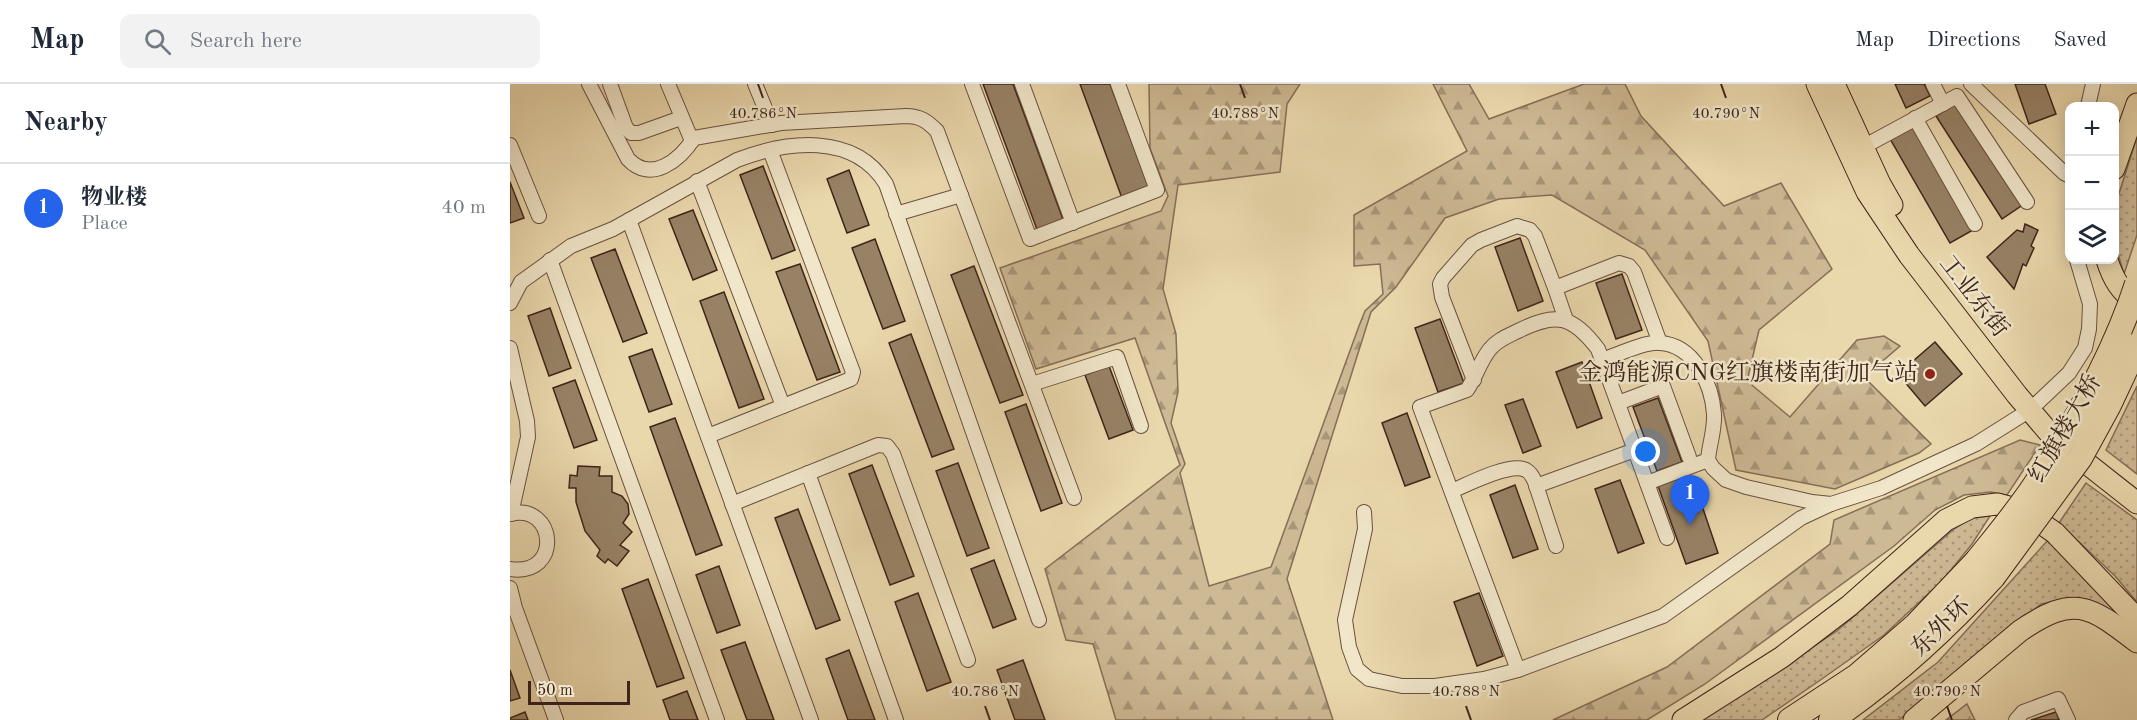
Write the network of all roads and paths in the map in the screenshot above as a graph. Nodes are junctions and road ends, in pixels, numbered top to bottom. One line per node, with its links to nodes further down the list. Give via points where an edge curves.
1 (589, 84): 19 (street, via 619,146 635,167 658,168 672,163)
2 (610, 84): 16 (street, via 631,133)
3 (668, 84): 16 (street)
4 (755, 84): 18 (street)
5 (972, 84): 31 (street, via 1030,239)
6 (1022, 84): 31 (street)
7 (1118, 84): 31 (street, via 1156,190)
8 (1817, 84): 49 (main road, 工业东街, via 1867,192 1909,255)
9 (1834, 84): 21 (main road, 工业东街)
10 (1933, 84): 14 (street)
11 (1971, 84): 24 (street)
12 (2093, 84): 13 (street)
13 (2089, 102)
14 (1942, 104): 17 (street); 27 (street, via 1957,96)
15 (2137, 104): 23 (main road)
16 (681, 118): 19 (street)
17 (1915, 118): 21 (street); 32 (street)
18 (772, 125): 19 (street); 26 (street, via 918,116 938,131)
19 (692, 141)
20 (510, 145): 29 (street)
21 (1863, 147): 49 (main road, 工业东街, via 1919,249)
22 (770, 150): 25 (street, via 737,160); 28 (street, via 816,145 862,158 886,184); 48 (street, via 853,372 851,379)
23 (2119, 157)
24 (2065, 174)
25 (697, 181): 30 (street); 48 (street)
26 (961, 195): 28 (street); 46 (street)
27 (2027, 202)
28 (896, 214): 73 (street)
29 (539, 216)
30 (629, 220): 33 (street, via 571,246); 51 (street)
31 (1073, 223)
32 (1976, 224)
33 (550, 260): 38 (street, via 521,282); 78 (street)
34 (2078, 264): 49 (street, via 2090,304 2085,348 2068,373)
35 (2109, 264): 39 (main road, via 2115,281)
36 (2137, 284): 69 (highway, 红旗楼大桥, bridge, via 2086,402)
37 (1555, 288): 40 (street); 41 (street, via 1619,263 1629,266); 45 (street, via 1530,230 1517,226 1472,245 1440,284)
38 (510, 303)
39 (2137, 303)
40 (1566, 320): 44 (street, via 1590,339); 45 (street, via 1536,322 1499,341 1490,348)
41 (1660, 343): 44 (street); 54 (street, via 1691,357 1708,387 1714,414)
42 (2137, 345): 69 (highway, 红旗楼大桥, bridge, via 2080,458)
43 (510, 348): 65 (street, via 528,436)
44 (1602, 360): 47 (street)
45 (1474, 380): 59 (street, via 1467,390 1420,406)
46 (1032, 384): 50 (street, via 1117,357); 60 (street)
47 (1618, 403): 52 (street); 53 (street, via 1664,386)
48 (783, 406): 51 (street)
49 (2033, 407): 58 (main road, 工业东街); 61 (main road, 工业东街, via 2052,436); 63 (street, via 1976,444 1881,488)
50 (1141, 426)
51 (708, 436): 62 (street)
52 (1635, 450): 56 (street); 57 (street)
53 (1689, 457)
54 (1708, 460): 56 (street); 63 (street, via 1726,480)
55 (808, 473): 62 (street); 75 (street, via 878,445 887,446); 80 (street)
56 (1647, 483): 66 (street)
57 (1536, 486): 59 (street, via 1531,474 1516,468); 67 (street)
58 (2137, 489)
59 (1452, 490): 76 (street)
60 (1074, 498)
61 (2137, 503)
62 (732, 504): 79 (street)
63 (1831, 504): 76 (street, via 1801,518 1663,616)
64 (1364, 512): 76 (street, via 1365,529 1345,620 1349,647 1358,669 1369,679 1402,686 1436,686)
65 (510, 514): 68 (street, via 533,516 546,530 548,539 537,564 529,569)
66 (1668, 538)
67 (1556, 546)
68 (510, 569): 70 (street)
69 (1985, 570): 82 (highway, via 1857,676); 83 (highway, 东外环, via 1964,609 1921,650)
70 (510, 580)
71 (510, 588): 77 (street)
72 (2137, 619): 81 (main road, via 2055,533 2024,511 1997,504 1972,507 1946,520 1849,606 1782,657)
73 (1039, 620)
74 (2137, 642): 84 (main road, via 2097,614 2080,607 2060,610 2020,631)
75 (968, 660)
76 (1518, 670)
77 (556, 720)
78 (717, 720)
79 (811, 720)
80 (896, 720)
81 (1683, 720)
82 (1790, 720)
83 (1831, 720)
84 (1914, 720)
85 (2016, 720): 86 (street, via 2023,712 2058,699)
86 (2068, 720)

